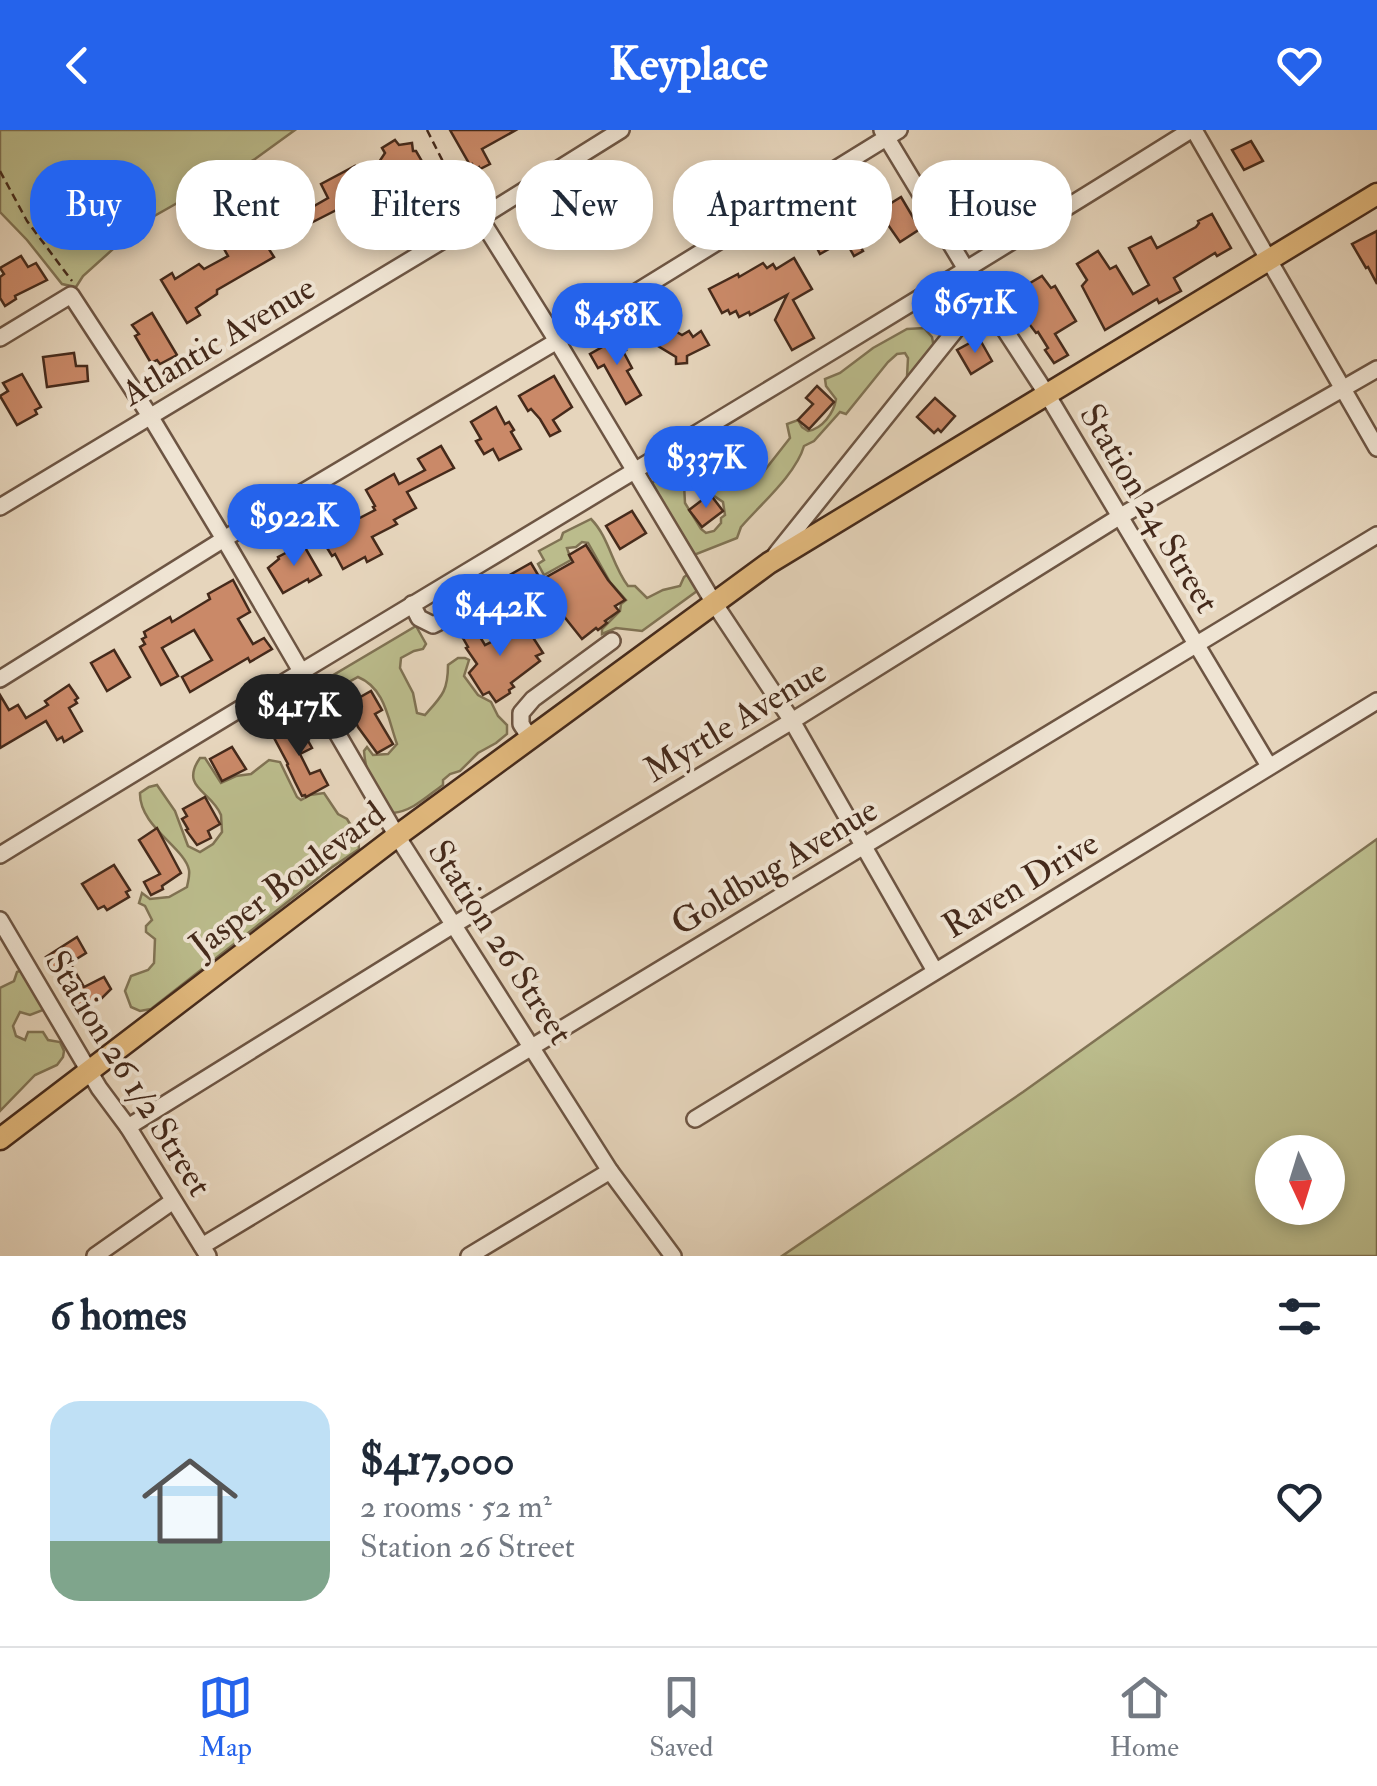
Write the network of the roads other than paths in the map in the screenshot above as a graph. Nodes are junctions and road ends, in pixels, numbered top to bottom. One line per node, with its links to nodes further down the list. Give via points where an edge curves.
1 (622, 130): 5 (street, Atlantic Avenue)
2 (1192, 130): 8 (street); 9 (street)
3 (889, 132): 9 (street, Station 24 Street); 12 (street)
4 (1377, 194): 8 (main road, Jasper Boulevard)
5 (496, 208)
6 (496, 249): 12 (street)
7 (427, 250): 16 (street, Atlantic Avenue)
8 (1268, 260): 14 (street); 15 (main road, Jasper Boulevard)
9 (966, 271): 10 (street, Station 24 Street); 18 (street)
10 (981, 294): 15 (street, Station 24 Street); 23 (street)
11 (0, 338): 16 (street, Station 26 Street, via 71,294)
12 (557, 341): 18 (street); 22 (street)
13 (1377, 369): 14 (street, Myrtle Avenue)
14 (1344, 388): 17 (street); 20 (street, Myrtle Avenue)
15 (1048, 396): 20 (street, Station 24 Street); 23 (main road, Jasper Boulevard)
16 (150, 416): 19 (street, Atlantic Avenue); 22 (street, Station 26 Street)
17 (1377, 448)
18 (636, 471): 24 (street); 25 (street)
19 (0, 507)
20 (1119, 517): 28 (street, Station 24 Street); 32 (street, Myrtle Avenue)
21 (1377, 535): 28 (street, Goldbug Avenue)
22 (224, 539): 29 (street, Station 26 Street); 30 (street)
23 (769, 563): 24 (main road, Jasper Boulevard)
24 (714, 603): 32 (street); 33 (main road, Jasper Boulevard)
25 (412, 604): 26 (street, via 419,618 434,625 488,596); 29 (street)
26 (502, 622)
27 (612, 641): 33 (street, via 521,713)
28 (1196, 643): 34 (street, Station 24 Street); 36 (street, Goldbug Avenue)
29 (302, 670): 35 (street, Station 26 Street); 37 (street)
30 (0, 679)
31 (1377, 701): 34 (street, Raven Drive)
32 (792, 722): 36 (street); 39 (street, Myrtle Avenue)
33 (530, 738): 35 (main road, Jasper Boulevard)
34 (1269, 766): 40 (street, Raven Drive)
35 (397, 836): 39 (street, Station 26 Street); 42 (main road, Jasper Boulevard)
36 (864, 846): 40 (street); 41 (street, Goldbug Avenue)
37 (0, 854)
38 (0, 920): 42 (street, Station 26 1/2 Street)
39 (454, 924): 41 (street, Station 26 Street); 44 (street, Myrtle Avenue)
40 (935, 971): 43 (street, Raven Drive)
41 (533, 1048): 46 (street, Station 26 Street); 48 (street, Goldbug Avenue)
42 (91, 1071): 44 (street, Station 26 1/2 Street); 45 (main road, Jasper Boulevard)
43 (695, 1119)
44 (128, 1127): 47 (street, Station 26 1/2 Street)
45 (0, 1139)
46 (610, 1171): 50 (street); 51 (street, Station 26 Street)
47 (173, 1202): 48 (street, Station 26 1/2 Street); 49 (street)
48 (205, 1251)
49 (94, 1256)
50 (470, 1256)
51 (673, 1256)

